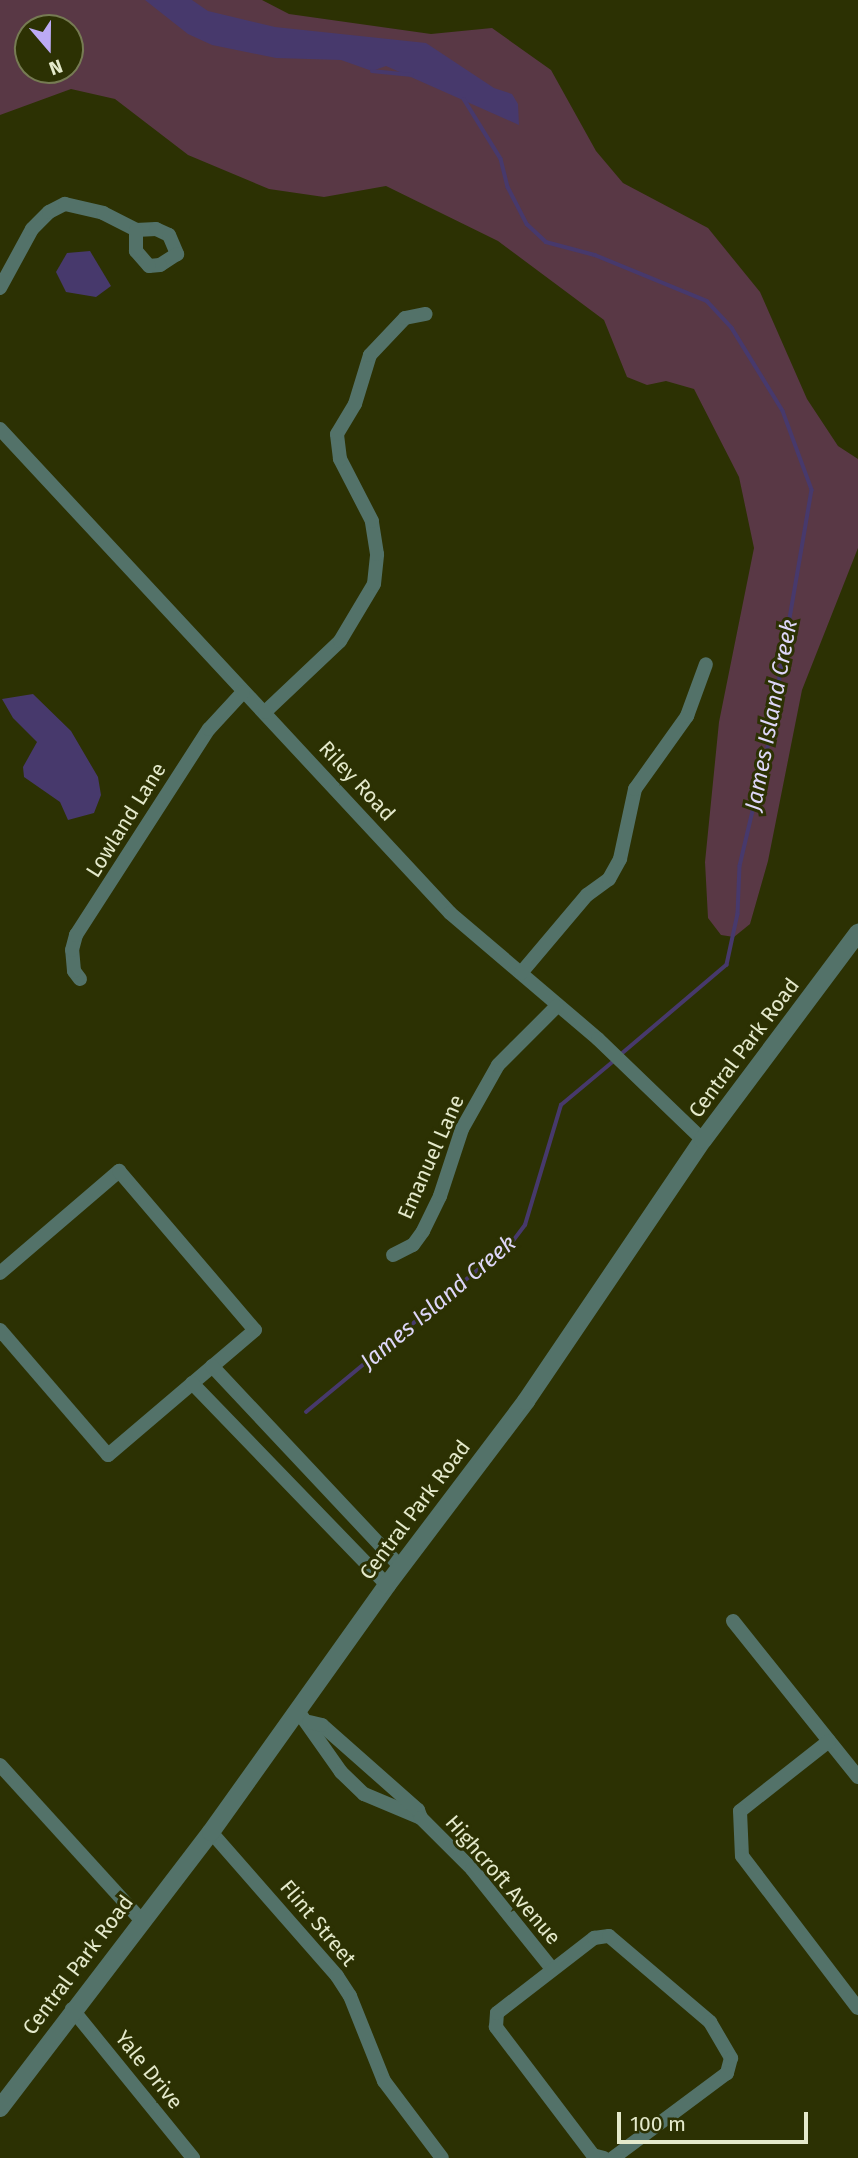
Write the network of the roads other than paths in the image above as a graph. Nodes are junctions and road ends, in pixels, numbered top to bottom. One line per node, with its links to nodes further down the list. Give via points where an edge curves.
1 (136, 230): 2 (street, via 103,213 65,204 48,212 32,229)
2 (0, 288)
3 (426, 314): 7 (street, via 405,318 370,355 355,404 337,434 340,459 372,521 377,554 374,584 340,641)
4 (0, 429): 6 (street, Riley Road, via 124,558)
5 (706, 664): 9 (street, via 687,716 635,789 620,859 609,879 587,895)
6 (243, 692): 7 (street, Riley Road); 10 (street, Lowland Lane, via 209,729 76,935 73,960)
7 (265, 712): 9 (street, Riley Road, via 450,913)
8 (858, 933): 12 (street, Central Park Road)
9 (521, 973): 11 (street, Riley Road)
10 (80, 979)
11 (557, 1006): 12 (street, Riley Road); 13 (street, Emanuel Lane, via 498,1065 463,1129 423,1231 413,1245)
12 (703, 1140): 18 (street, Central Park Road, via 583,1321)
13 (393, 1255)
14 (0, 1273): 16 (street, via 119,1171 255,1330)
15 (0, 1330): 17 (street, via 108,1455)
16 (212, 1366): 17 (street); 18 (street)
17 (192, 1383): 19 (street)
18 (401, 1567): 19 (street, Central Park Road)
19 (387, 1585): 21 (street, Central Park Road)
20 (733, 1621): 22 (street)
21 (303, 1717): 25 (street, Highcroft Avenue, via 322,1725 418,1810); 25 (street, Highcroft Avenue, via 341,1772 364,1794); 26 (street, Central Park Road)
22 (829, 1741): 24 (street); 29 (street, via 740,1811 743,1856)
23 (0, 1765): 27 (street)
24 (858, 1777)
25 (421, 1818): 28 (street, Highcroft Avenue, via 472,1869)
26 (211, 1832): 27 (street, Central Park Road); 33 (street, Flint Street, via 337,1976 384,2081)
27 (141, 1920): 30 (street, Central Park Road)
28 (552, 1969): 34 (street, via 497,2013 496,2027 593,2155); 35 (street, via 594,1938 609,1937 710,2022 731,2058 727,2073)
29 (858, 2008)
30 (72, 2009): 31 (street, Central Park Road); 32 (street, Yale Drive)
31 (0, 2108)
32 (193, 2158)
33 (442, 2158)
34 (604, 2158)
35 (613, 2158)

